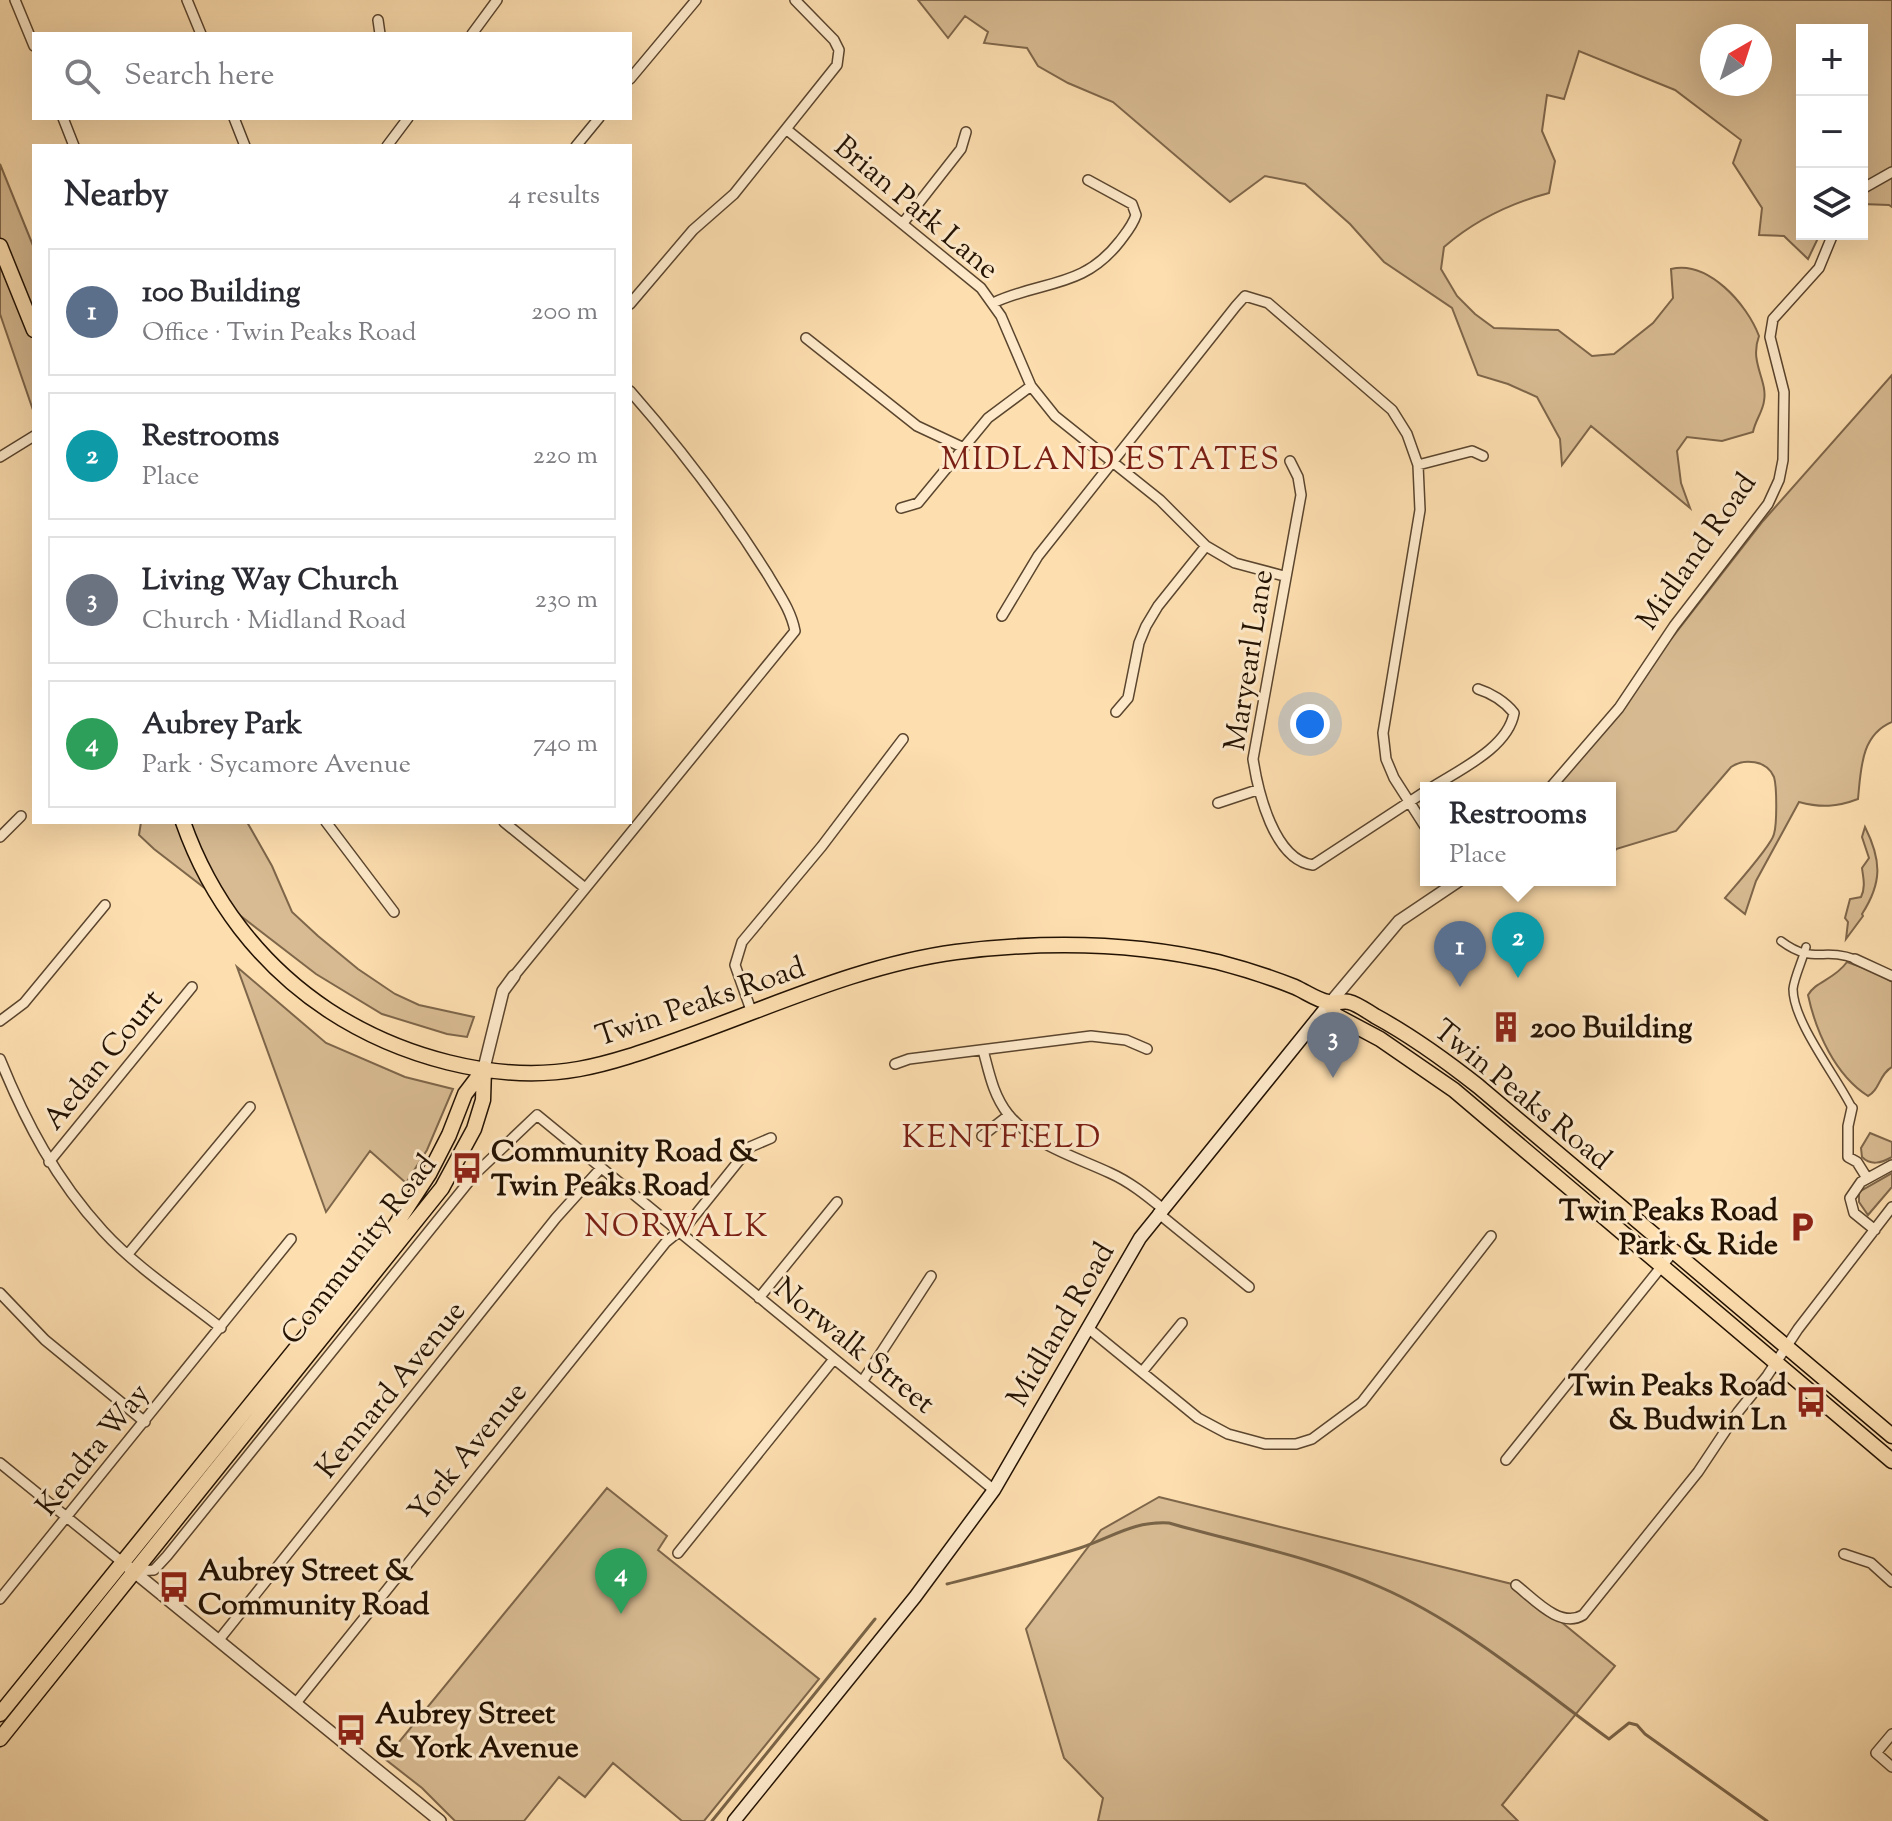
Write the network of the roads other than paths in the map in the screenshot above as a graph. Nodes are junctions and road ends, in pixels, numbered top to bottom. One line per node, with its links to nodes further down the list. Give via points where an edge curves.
1 (15, 0): 10 (street)
2 (187, 0): 7 (street)
3 (497, 0): 9 (street)
4 (696, 0): 11 (street)
5 (795, 0): 16 (street, via 839,50 837,65)
6 (378, 20): 8 (street)
7 (200, 32)
8 (380, 32)
9 (473, 32)
10 (32, 41)
11 (632, 77)
12 (64, 120): 18 (street)
13 (235, 120): 19 (street)
14 (406, 120): 20 (street)
15 (597, 120): 21 (street)
16 (786, 129): 25 (street, Brian Park Lane); 28 (street, via 734,194 693,230)
17 (966, 132): 25 (street, via 961,149)
18 (73, 144)
19 (244, 144)
20 (388, 144)
21 (578, 144)
22 (1892, 172): 24 (street)
23 (1088, 180): 29 (street, via 1132,204 1133,223 1114,248 1088,272)
24 (1868, 186)
25 (903, 223): 29 (street, Brian Park Lane)
26 (1831, 240): 49 (street, Midland Road, via 1819,268 1773,319 1770,337 1784,392 1783,460 1768,504 1619,708)
27 (0, 246): 30 (main road)
28 (632, 302)
29 (993, 303): 32 (street, Brian Park Lane)
30 (32, 325)
31 (806, 338): 35 (street, via 917,426)
32 (1031, 386): 35 (street, via 988,418); 39 (street, Brian Park Lane, via 1055,416)
33 (632, 393): 61 (street, via 746,541 792,615 795,631)
34 (32, 437): 37 (street)
35 (964, 448): 41 (street, via 918,503)
36 (1483, 456): 40 (street, via 1472,451)
37 (0, 457)
38 (1290, 461): 43 (street, Maryearl Lane, via 1301,495)
39 (1114, 462): 40 (street, via 1245,296 1268,303 1378,395 1407,434); 42 (street, Brian Park Lane); 44 (street, via 1038,556)
40 (1418, 465): 52 (street, via 1420,510 1383,733 1386,759)
41 (901, 508)
42 (1206, 546): 43 (street, Brian Park Lane, via 1235,563); 46 (street, via 1146,626 1128,698)
43 (1284, 576): 50 (street, Maryearl Lane, via 1253,759)
44 (1002, 616)
45 (1478, 689): 48 (street, via 1514,713 1512,724 1504,736)
46 (1116, 712)
47 (903, 739): 71 (street, via 742,942 735,965)
48 (1439, 782)
49 (1555, 782)
50 (1257, 790): 52 (street, Maryearl Lane, via 1284,845 1301,864 1313,865); 53 (street)
51 (1420, 795): 52 (street)
52 (1410, 802): 55 (street)
53 (1218, 803)
54 (21, 816): 59 (street)
55 (1420, 818)
56 (184, 824): 77 (main road, Twin Peaks Road, via 212,887 240,928 306,995 386,1043)
57 (328, 824): 63 (street)
58 (506, 824): 61 (street)
59 (0, 837)
60 (1450, 886): 70 (street, Midland Road, via 1399,921)
61 (585, 888): 67 (street)
62 (105, 905): 72 (street, via 24,1003)
63 (394, 912)
64 (1781, 941): 65 (street)
65 (1805, 951): 66 (street, via 1820,956 1838,952); 79 (street, via 1794,984 1795,1001)
66 (1855, 959): 68 (street)
67 (514, 976): 77 (street, via 503,991)
68 (1892, 976)
69 (192, 987): 83 (street, Aedan Court)
70 (1330, 1003): 71 (main road, Twin Peaks Road, via 1254,971 1213,961 1083,945 953,952 875,970); 89 (main road, Midland Road); 94 (main road, Twin Peaks Road, via 1350,1002 1442,1058); 96 (main road, Twin Peaks Road, via 1335,1015 1454,1090)
71 (752, 1013): 77 (main road, Twin Peaks Road, via 579,1069)
72 (0, 1021)
73 (1147, 1049): 74 (street, via 1126,1040 1091,1036)
74 (983, 1050): 76 (street); 80 (street, via 991,1081)
75 (0, 1059): 83 (street)
76 (895, 1064)
77 (484, 1068): 118 (main road, Community Road, via 465,1094 429,1174 395,1226)
78 (250, 1107): 95 (street)
79 (1852, 1108): 86 (street, via 1848,1157)
80 (1009, 1115): 81 (street); 89 (street, via 1046,1144 1128,1182)
81 (982, 1136)
82 (771, 1138): 91 (street, York Avenue, via 750,1147)
83 (49, 1162): 95 (street)
84 (1892, 1165): 86 (street)
85 (601, 1168): 91 (street, Norwalk Street); 118 (street, Norwalk Street, via 537,1115 475,1174 167,1556 154,1570); 122 (street, Kennard Avenue)
86 (1867, 1178): 90 (street, via 1849,1204)
87 (837, 1202): 100 (street)
88 (1892, 1207): 90 (street)
89 (1160, 1211): 98 (street); 103 (main road, Midland Road)
90 (1875, 1230): 104 (street)
91 (678, 1231): 100 (street, Norwalk Street); 123 (street, York Avenue)
92 (1491, 1236): 107 (street, via 1362,1402 1312,1439 1265,1444 1228,1434 1198,1418)
93 (291, 1239): 102 (street, Kendra Way)
94 (1674, 1251): 96 (street); 104 (main road, Twin Peaks Road)
95 (128, 1254): 102 (street)
96 (1663, 1265): 106 (main road, Twin Peaks Road); 111 (street)
97 (931, 1276): 108 (street)
98 (1249, 1287)
99 (0, 1293): 109 (street, via 45,1340)
100 (759, 1298): 105 (street, Norwalk Street)
101 (1182, 1323): 107 (street)
102 (221, 1328): 109 (street, Kendra Way)
103 (1088, 1328): 107 (street); 114 (main road, Midland Road)
104 (1786, 1346): 106 (street); 110 (main road, Twin Peaks Road)
105 (834, 1359): 108 (street, Norwalk Street); 116 (street)
106 (1776, 1363): 112 (main road, Twin Peaks Road); 120 (street, via 1698,1472 1583,1615 1563,1619)
107 (1142, 1372)
108 (862, 1382): 114 (street, Norwalk Street)
109 (145, 1422): 115 (street, Kendra Way)
110 (1892, 1436)
111 (1506, 1460)
112 (1892, 1461)
113 (0, 1463): 115 (street)
114 (994, 1490): 129 (main road, Midland Road)
115 (67, 1517): 118 (street); 121 (street, Kendra Way)
116 (678, 1553)
117 (1844, 1554): 119 (street, via 1871,1563)
118 (128, 1567): 122 (street); 124 (main road, Community Road); 126 (main road, Community Road)
119 (1892, 1582)
120 (1516, 1585)
121 (0, 1599)
122 (218, 1641): 123 (street)
123 (296, 1703): 128 (street)
124 (0, 1714)
125 (1892, 1734): 127 (street, via 1876,1753)
126 (0, 1739)
127 (1892, 1767)
128 (440, 1821)
129 (734, 1821)

